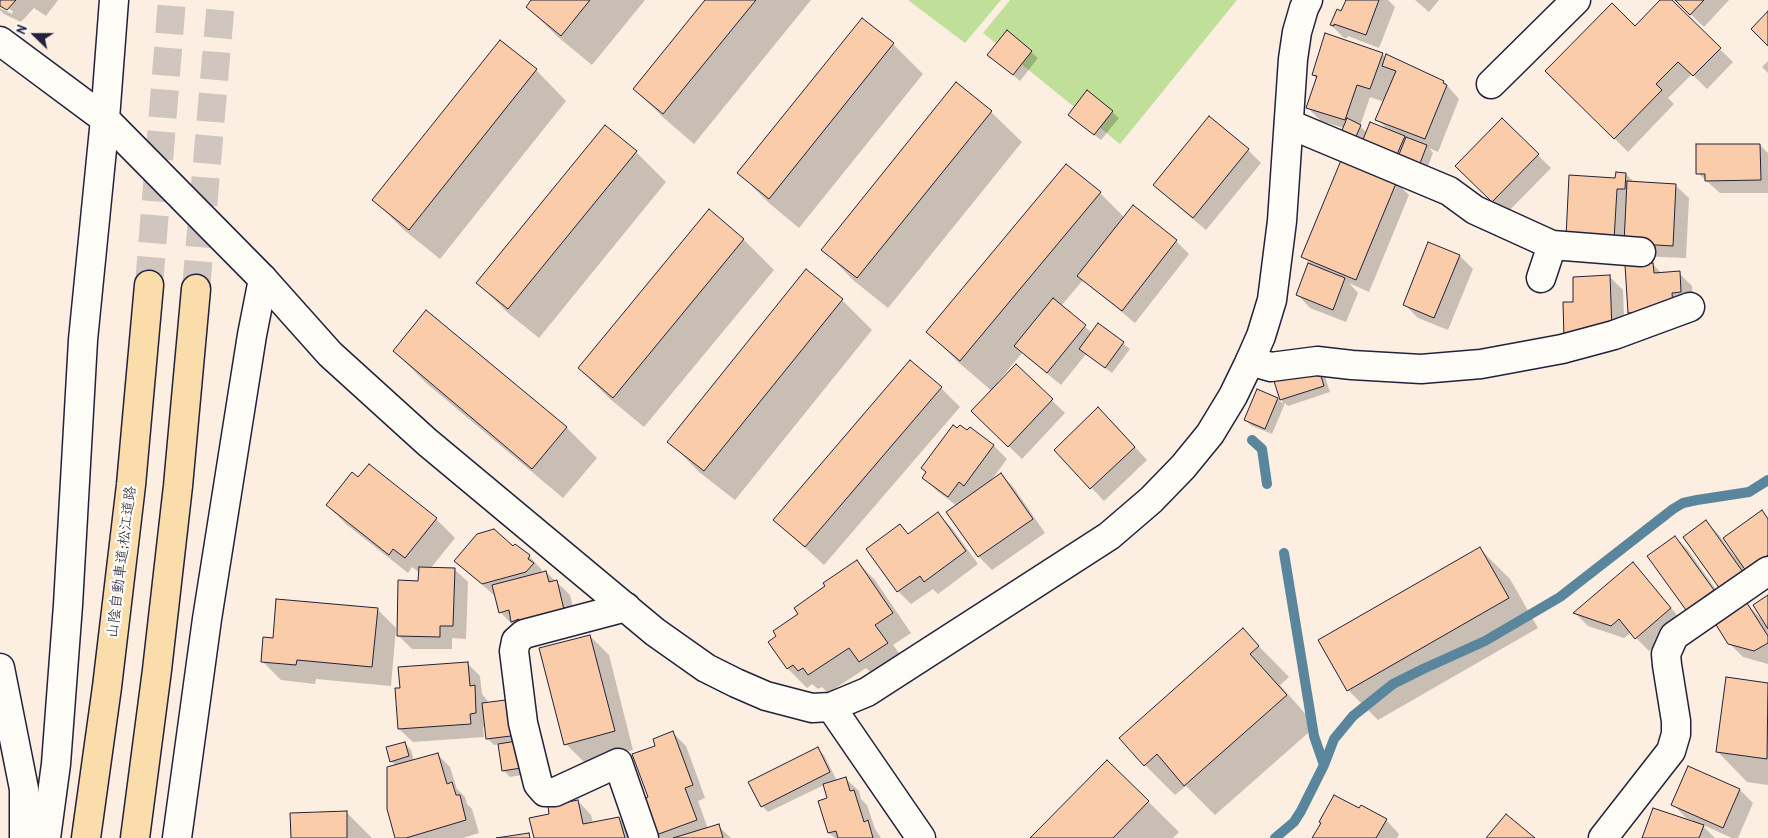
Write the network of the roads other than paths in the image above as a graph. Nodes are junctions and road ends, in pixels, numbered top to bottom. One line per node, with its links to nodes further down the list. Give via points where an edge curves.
1 (114, 0): 6 (street)
2 (1308, 0): 7 (street, via 1297,32)
3 (1576, 0): 5 (street)
4 (0, 41): 6 (street)
5 (1491, 84)
6 (105, 119): 11 (street); 21 (street, via 83,340 56,764)
7 (1289, 124): 8 (street, via 1449,191 1475,210); 15 (street, via 1272,300)
8 (1552, 245): 9 (street); 10 (street)
9 (1641, 252)
10 (1541, 278)
11 (263, 279): 17 (street, via 337,360 428,442); 24 (street, via 250,345)
12 (149, 285): 22 (highway, 山陰自動車道;松江道路, via 131,485)
13 (196, 290): 23 (highway, via 178,486)
14 (1690, 307): 15 (street, via 1614,335 1562,349 1481,364 1421,369 1317,361 1271,367)
15 (1250, 360): 19 (street, via 1210,434 1151,500 1109,536 866,692)
16 (1768, 571): 27 (street, via 1674,636 1666,654 1676,721 1671,751)
17 (626, 607): 19 (street, via 684,653 736,683 797,705); 25 (street, via 524,634 516,641 514,650 523,723 538,784 545,792 555,792 618,763)
18 (0, 668): 20 (street, via 24,789)
19 (831, 708): 26 (street)
20 (24, 838)
21 (46, 838)
22 (86, 838)
23 (135, 838)
24 (176, 838)
25 (644, 838)
26 (921, 838)
27 (1603, 838)

